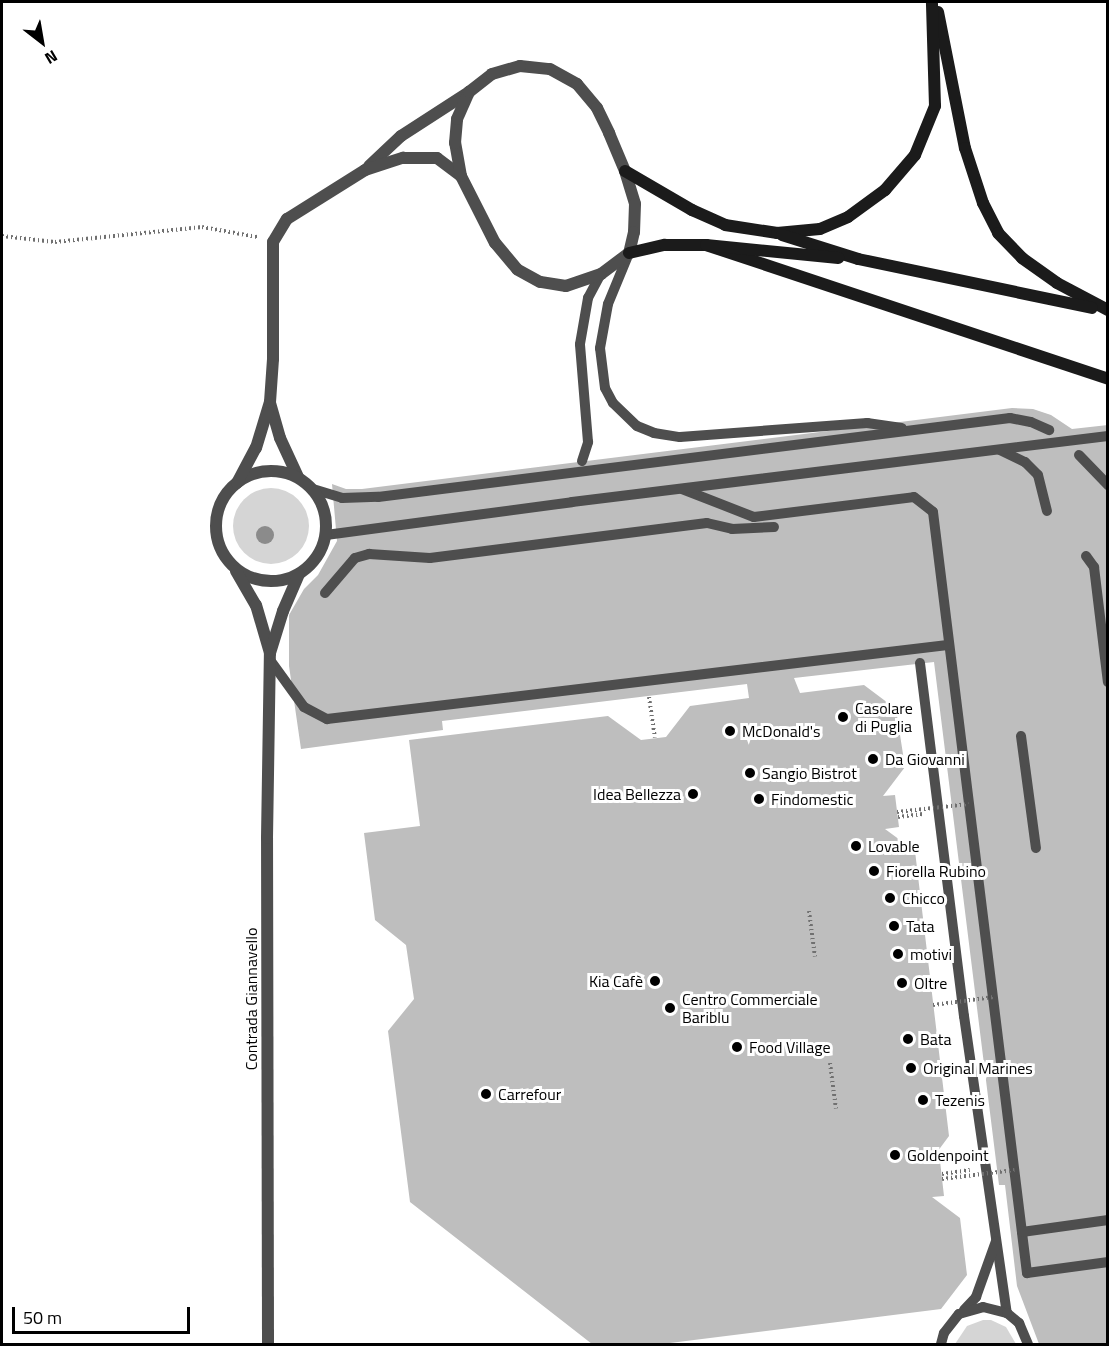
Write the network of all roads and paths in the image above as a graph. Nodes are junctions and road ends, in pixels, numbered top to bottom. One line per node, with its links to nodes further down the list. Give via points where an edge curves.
1 (934, 2): 6 (main road, via 935,106 915,155 885,190 848,217 820,229); 13 (main road, via 965,148 983,203 998,233 1022,258 1077,296)
2 (469, 92): 3 (street, via 401,136); 4 (street, via 492,74 520,66 550,69 577,84 597,108); 5 (street, via 457,119 455,143)
3 (365, 170): 5 (street, via 418,156 436,158); 8 (street, via 287,219)
4 (625, 171): 6 (main road, via 725,225); 10 (street, via 635,204)
5 (461, 176): 12 (street, via 495,243 517,269 540,282 566,286)
6 (777, 233): 11 (main road)
7 (2, 236): 8 (path, via 55,242 202,227 247,233)
8 (273, 242): 15 (street)
9 (706, 245): 10 (main road, via 665,244); 11 (main road); 14 (main road)
10 (629, 253): 12 (street); 17 (lane, via 608,304 600,348 605,388 613,404 637,426 680,436 867,423)
11 (858, 259): 13 (main road)
12 (601, 274): 21 (lane, via 588,298 580,344 588,442)
13 (1107, 311)
14 (1107, 379)
15 (270, 402): 22 (street, via 280,438); 23 (street, via 256,448)
16 (1049, 430): 17 (lane, via 1010,418)
17 (917, 431): 25 (lane, via 378,497 342,498)
18 (1107, 436): 19 (lane)
19 (1000, 449): 26 (lane); 27 (lane, via 1038,475)
20 (1078, 455): 24 (lane)
21 (582, 461)
22 (298, 477): 23 (street, via 278,471 256,473); 25 (street)
23 (237, 483): 31 (street, via 227,494 216,522 217,538)
24 (1106, 484)
25 (313, 489): 29 (street, via 325,510)
26 (682, 489): 29 (lane); 34 (lane, via 754,517 914,496 933,512)
27 (1047, 511)
28 (774, 527): 33 (lane, via 732,530 707,523 430,558 369,554 355,558)
29 (326, 534): 32 (street, via 317,557)
30 (1086, 556): 38 (lane, via 1094,567)
31 (232, 565): 32 (street, via 252,578 276,581); 35 (street, via 256,605)
32 (299, 574): 35 (street)
33 (325, 593)
34 (948, 645): 37 (lane); 41 (lane)
35 (270, 657): 37 (lane, via 304,707 327,719); 58 (street, Contrada Giannavello)
36 (920, 663): 42 (lane)
37 (647, 681): 40 (path)
38 (1107, 682)
39 (1021, 736): 43 (lane)
40 (655, 738)
41 (969, 804): 42 (path, bridge, via 897,814); 46 (lane)
42 (939, 812): 50 (lane)
43 (1036, 848)
44 (809, 911): 45 (path)
45 (815, 957)
46 (993, 997): 47 (path, bridge); 51 (lane)
47 (933, 1005)
48 (830, 1063): 49 (path)
49 (836, 1109)
50 (986, 1168): 51 (path, bridge, via 942,1176); 54 (lane)
51 (1014, 1170): 53 (lane)
52 (1107, 1220): 53 (lane)
53 (1022, 1232): 55 (lane, via 1027,1273)
54 (996, 1241): 56 (lane); 57 (lane, via 976,1297)
55 (1107, 1262)
56 (1008, 1313): 57 (lane, via 983,1307); 60 (lane, via 1019,1323)
57 (959, 1314): 59 (lane, via 944,1333)
58 (268, 1344)
59 (941, 1344)
60 (1028, 1344)

